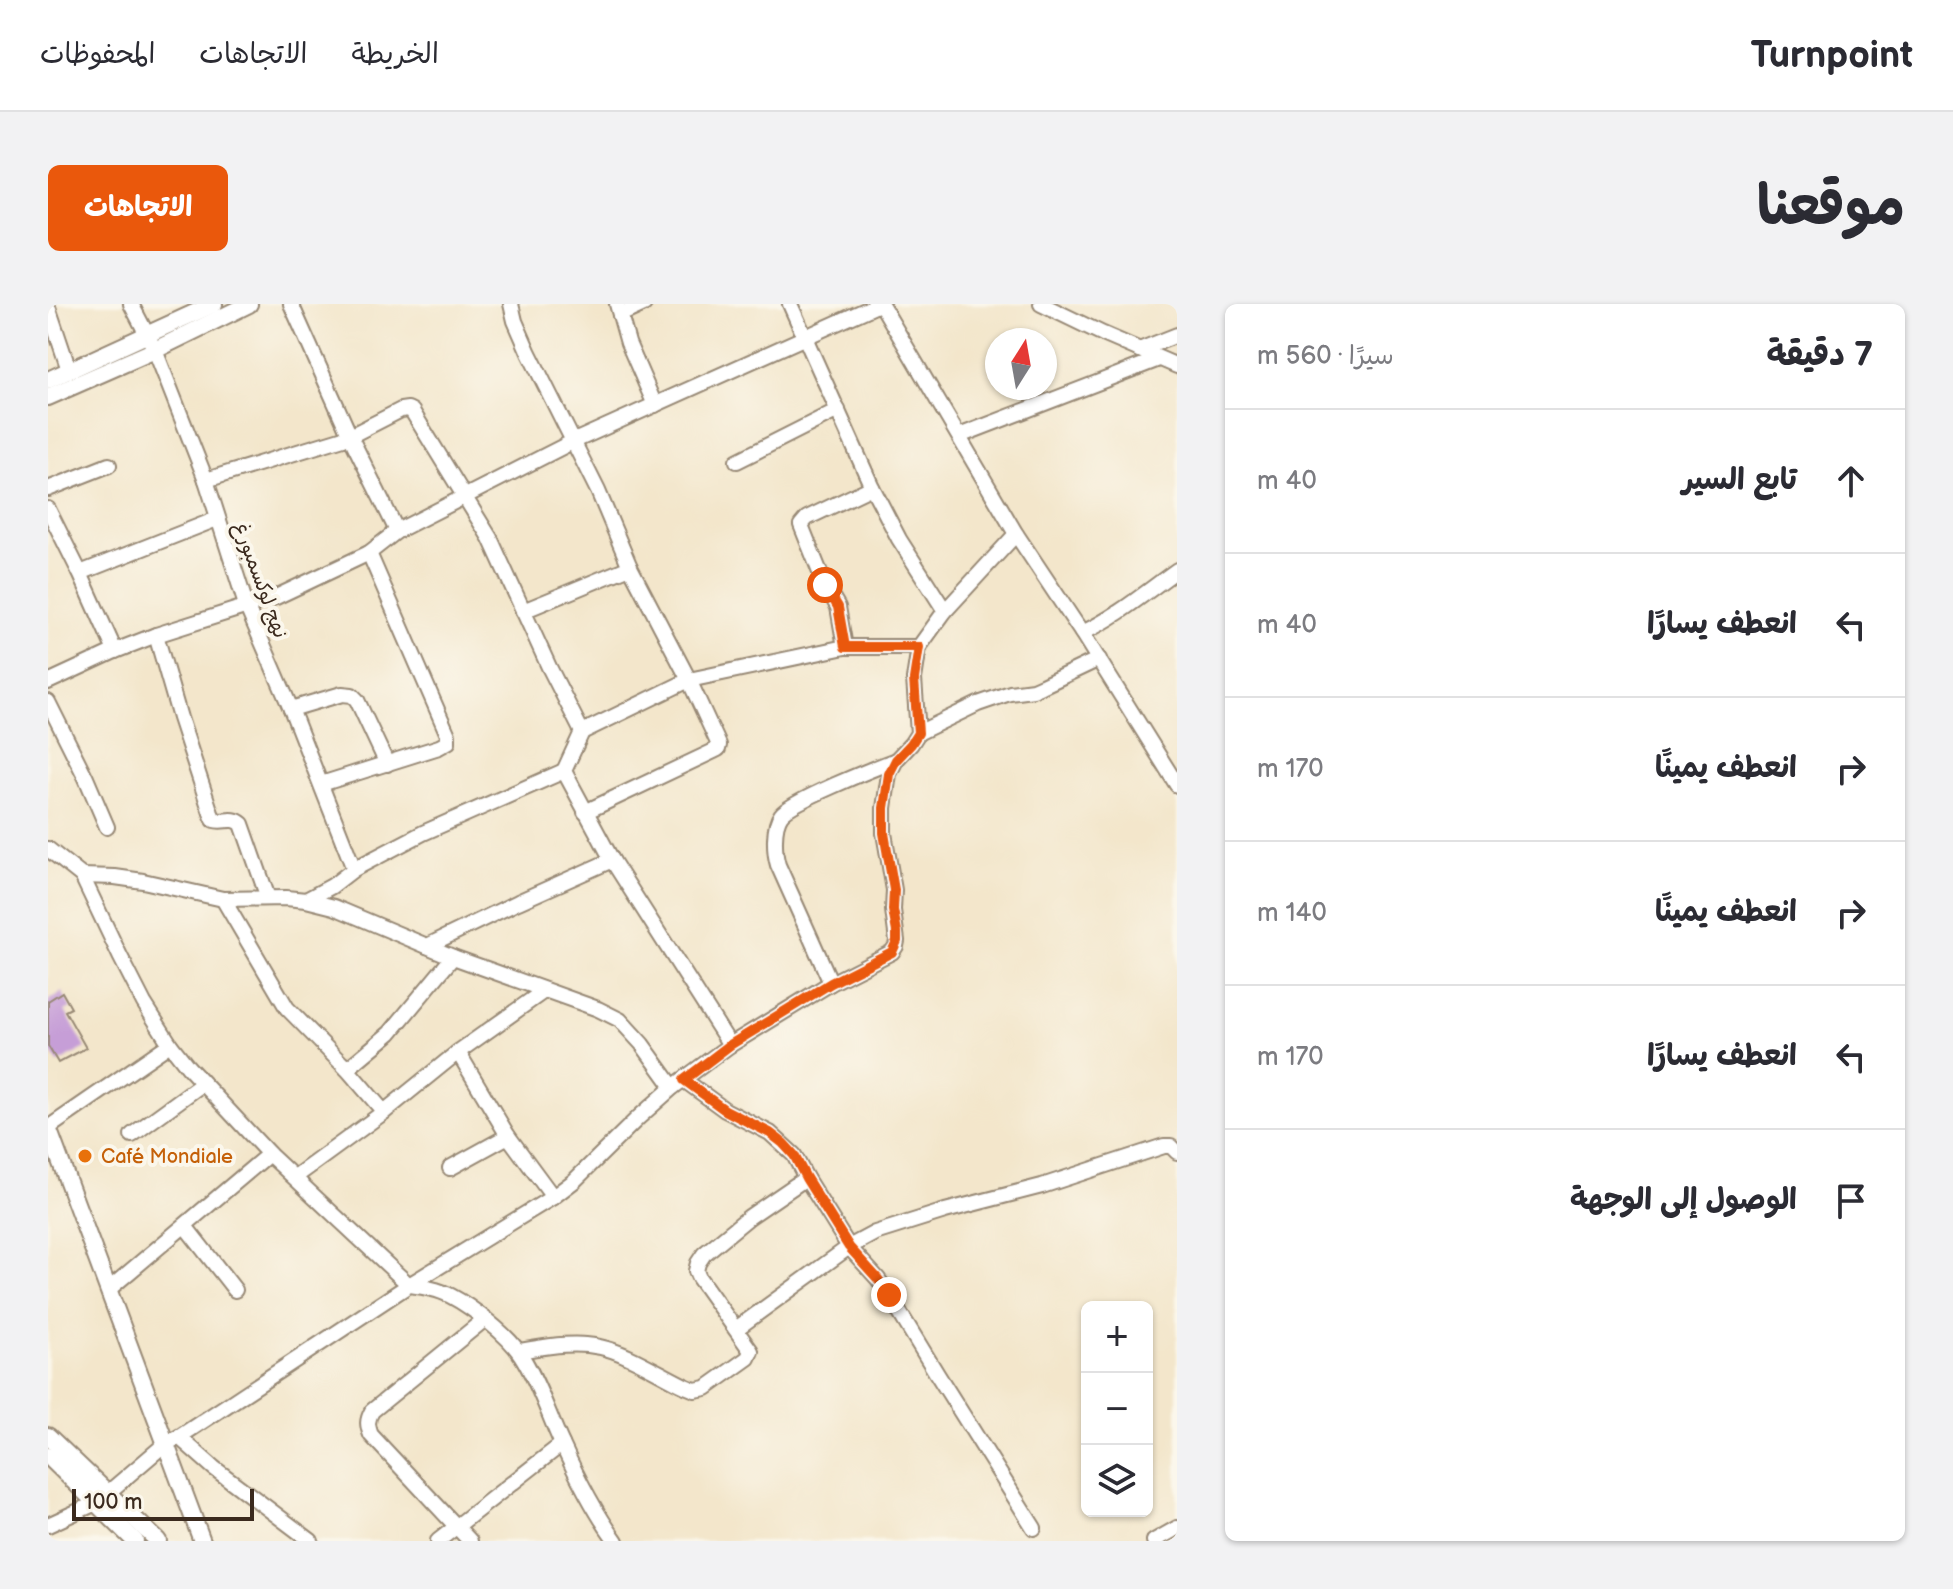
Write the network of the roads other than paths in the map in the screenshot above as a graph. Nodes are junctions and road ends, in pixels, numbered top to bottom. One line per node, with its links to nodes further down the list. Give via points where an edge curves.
1 (62, 304): 11 (street)
2 (131, 304): 15 (street, نهج لوكسمبورغ)
3 (249, 304): 15 (street)
4 (291, 304): 24 (street)
5 (511, 304): 26 (street)
6 (644, 304): 12 (street)
7 (790, 304): 14 (street)
8 (880, 304): 14 (street); 25 (street)
9 (1043, 304): 16 (street)
10 (206, 306): 15 (street)
11 (48, 308): 19 (street)
12 (618, 309): 22 (street)
13 (1177, 335): 16 (street)
14 (805, 336): 22 (street); 23 (street)
15 (152, 343): 19 (street); 21 (street); 29 (street, نهج لوكسمبورغ)
16 (1139, 350): 17 (street)
17 (1159, 359): 18 (street); 25 (street)
18 (1177, 366)
19 (69, 370): 20 (street)
20 (48, 380)
21 (48, 397)
22 (655, 405): 26 (street)
23 (838, 410): 27 (street); 30 (street)
24 (350, 436): 29 (street); 32 (street, via 401,410 412,411); 35 (street)
25 (959, 436): 36 (street)
26 (572, 442): 32 (street); 38 (street)
27 (737, 461)
28 (109, 465): 31 (street)
29 (206, 480): 34 (street, نهج لوكسمبورغ)
30 (872, 487): 43 (street); 46 (street, via 801,525 838,607)
31 (48, 489)
32 (466, 497): 35 (street); 42 (street)
33 (50, 519): 40 (street)
34 (217, 519): 40 (street); 41 (street, نهج لوكسمبورغ)
35 (397, 531): 37 (street)
36 (1016, 534): 43 (street); 44 (street)
37 (369, 553): 41 (street, via 276,597); 57 (street, via 448,739 445,745)
38 (630, 567): 42 (street); 50 (street)
39 (1177, 570): 44 (street)
40 (80, 573): 48 (street)
41 (246, 605): 45 (street); 53 (street, نهج لوكسمبورغ)
42 (523, 611): 54 (street)
43 (945, 611): 47 (street)
44 (1082, 633): 49 (street)
45 (156, 635): 48 (street); 67 (street, via 211,813 214,820 242,824)
46 (845, 647): 47 (street); 50 (street)
47 (919, 647): 55 (street, via 914,679)
48 (115, 651): 51 (street)
49 (1099, 659): 55 (street, via 1033,690 978,704); 60 (street)
50 (689, 680): 54 (street); 61 (street, via 718,749)
51 (48, 682)
52 (48, 702): 62 (street)
53 (291, 709): 57 (street, via 352,695); 59 (street, نهج لوكسمبورغ)
54 (582, 732): 58 (street)
55 (918, 733): 56 (street)
56 (896, 760): 72 (street, via 884,808 896,946); 72 (street, via 787,809 778,820 774,853)
57 (387, 764): 59 (street)
58 (564, 771): 61 (street); 65 (street)
59 (321, 784): 65 (street, نهج لوكسمبورغ)
60 (1177, 785)
61 (585, 812): 64 (street)
62 (107, 827)
63 (48, 849): 66 (street)
64 (612, 860): 70 (street); 75 (street)
65 (354, 869): 69 (street)
66 (82, 876): 68 (street, via 143,881); 74 (street, via 144,1003)
67 (268, 898): 68 (street); 69 (street)
68 (223, 899): 77 (street, via 287,1008)
69 (306, 900): 70 (street)
70 (427, 946): 71 (street)
71 (453, 957): 73 (street); 77 (street, via 390,1033)
72 (831, 983): 75 (street)
73 (544, 991): 76 (street); 79 (street, via 620,1020)
74 (170, 1044): 78 (street); 81 (street)
75 (730, 1045): 79 (street)
76 (458, 1052): 80 (street); 83 (street)
77 (347, 1069): 80 (street)
78 (202, 1084): 82 (street); 85 (street)
79 (678, 1084): 88 (street, via 770,1133 794,1155); 89 (street)
80 (384, 1112): 87 (street)
81 (48, 1128): 93 (street)
82 (132, 1135)
83 (508, 1136): 86 (street); 89 (street)
84 (1177, 1152): 91 (street, via 1164,1146 875,1233)
85 (269, 1154): 87 (street); 90 (street)
86 (450, 1168)
87 (295, 1177): 92 (street)
88 (806, 1178): 91 (street); 96 (street, via 749,1217 698,1263 699,1278)
89 (553, 1197): 92 (street)
90 (185, 1226): 93 (street); 94 (street)
91 (849, 1247): 96 (street); 106 (street, via 889,1295)
92 (409, 1285): 95 (street, via 450,1295); 99 (street)
93 (108, 1290): 99 (street)
94 (235, 1290)
95 (485, 1319): 97 (street); 105 (street, via 372,1411 367,1421 371,1435)
96 (736, 1329): 97 (street, via 750,1355 700,1390 598,1346)
97 (519, 1351): 100 (street)
98 (48, 1436): 102 (street)
99 (172, 1440): 103 (street); 110 (street); 111 (street)
100 (562, 1444): 105 (street); 114 (street)
101 (48, 1456): 102 (street)
102 (78, 1474): 103 (street)
103 (103, 1498): 104 (street); 108 (street); 109 (street)
104 (48, 1525)
105 (457, 1527): 112 (street); 113 (street)
106 (1034, 1528)
107 (1177, 1528): 115 (street)
108 (135, 1541)
109 (158, 1541)
110 (202, 1541)
111 (311, 1541)
112 (438, 1541)
113 (470, 1541)
114 (616, 1541)
115 (1154, 1541)

